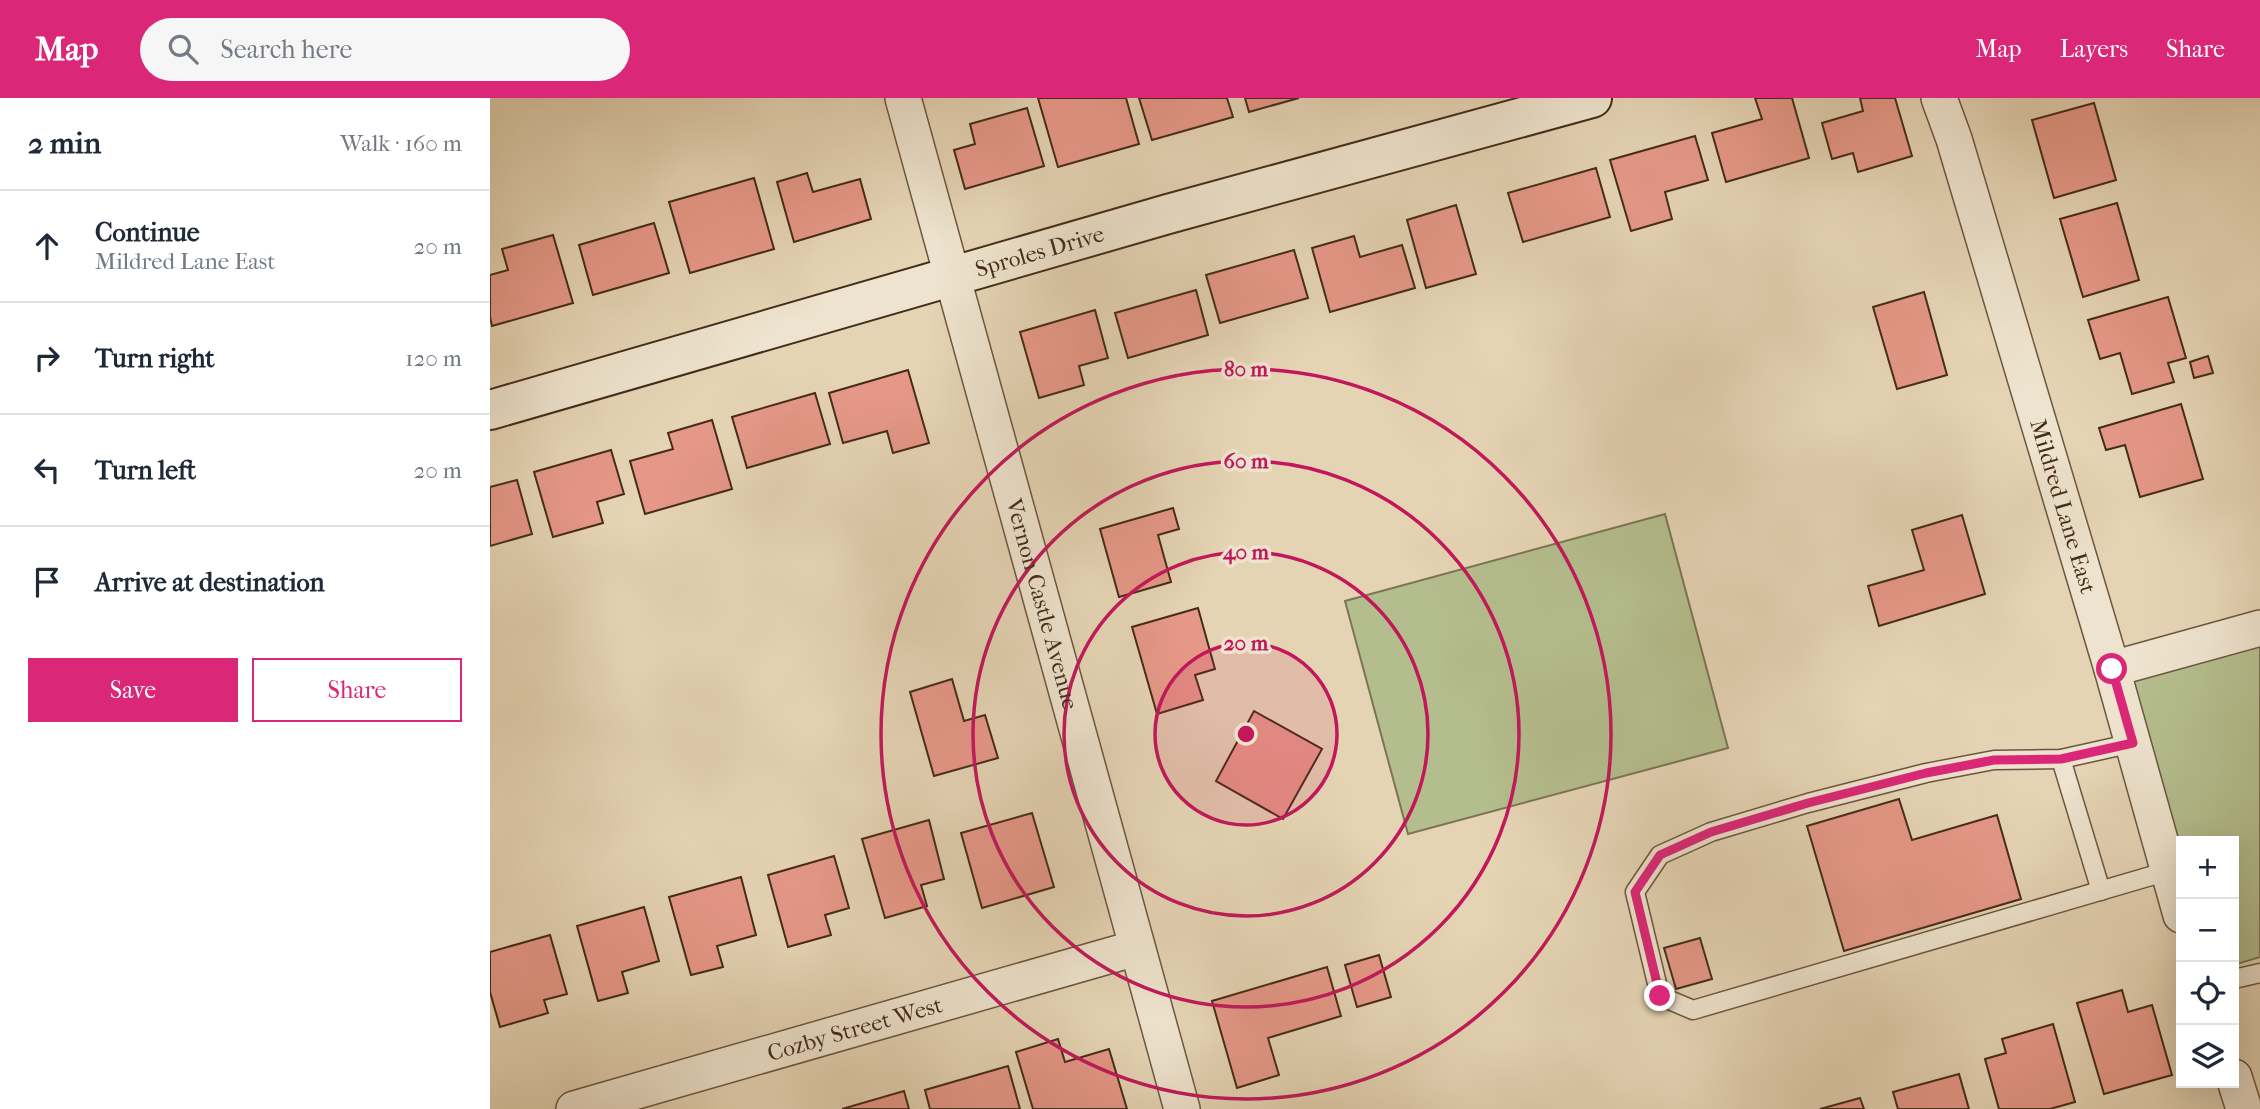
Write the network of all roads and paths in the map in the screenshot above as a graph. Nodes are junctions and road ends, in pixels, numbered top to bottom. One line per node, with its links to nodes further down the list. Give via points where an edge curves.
1 (903, 98): 4 (street, Vernon Castle Avenue)
2 (1591, 98): 4 (street, Sproles Drive)
3 (1939, 98): 7 (street, Mildred Lane East)
4 (951, 276): 5 (street, Sproles Drive); 13 (street, Vernon Castle Avenue)
5 (490, 410)
6 (2260, 628): 7 (street)
7 (2112, 669): 8 (street, Mildred Lane East)
8 (2133, 743): 9 (lane); 10 (street, Mildred Lane East)
9 (2061, 759): 11 (lane); 11 (lane, via 1994,760 1926,773 1711,832 1660,855 1635,892 1660,996 1693,1010)
10 (2168, 871): 11 (lane); 12 (street, Mildred Lane East)
11 (2101, 891)
12 (2176, 899)
13 (1136, 948): 17 (street, Cozby Street West); 18 (street, Vernon Castle Avenue)
14 (2260, 973): 15 (lane)
15 (2239, 978)
16 (2237, 1088): 19 (street)
17 (574, 1109)
18 (1182, 1109)
19 (2244, 1109)

